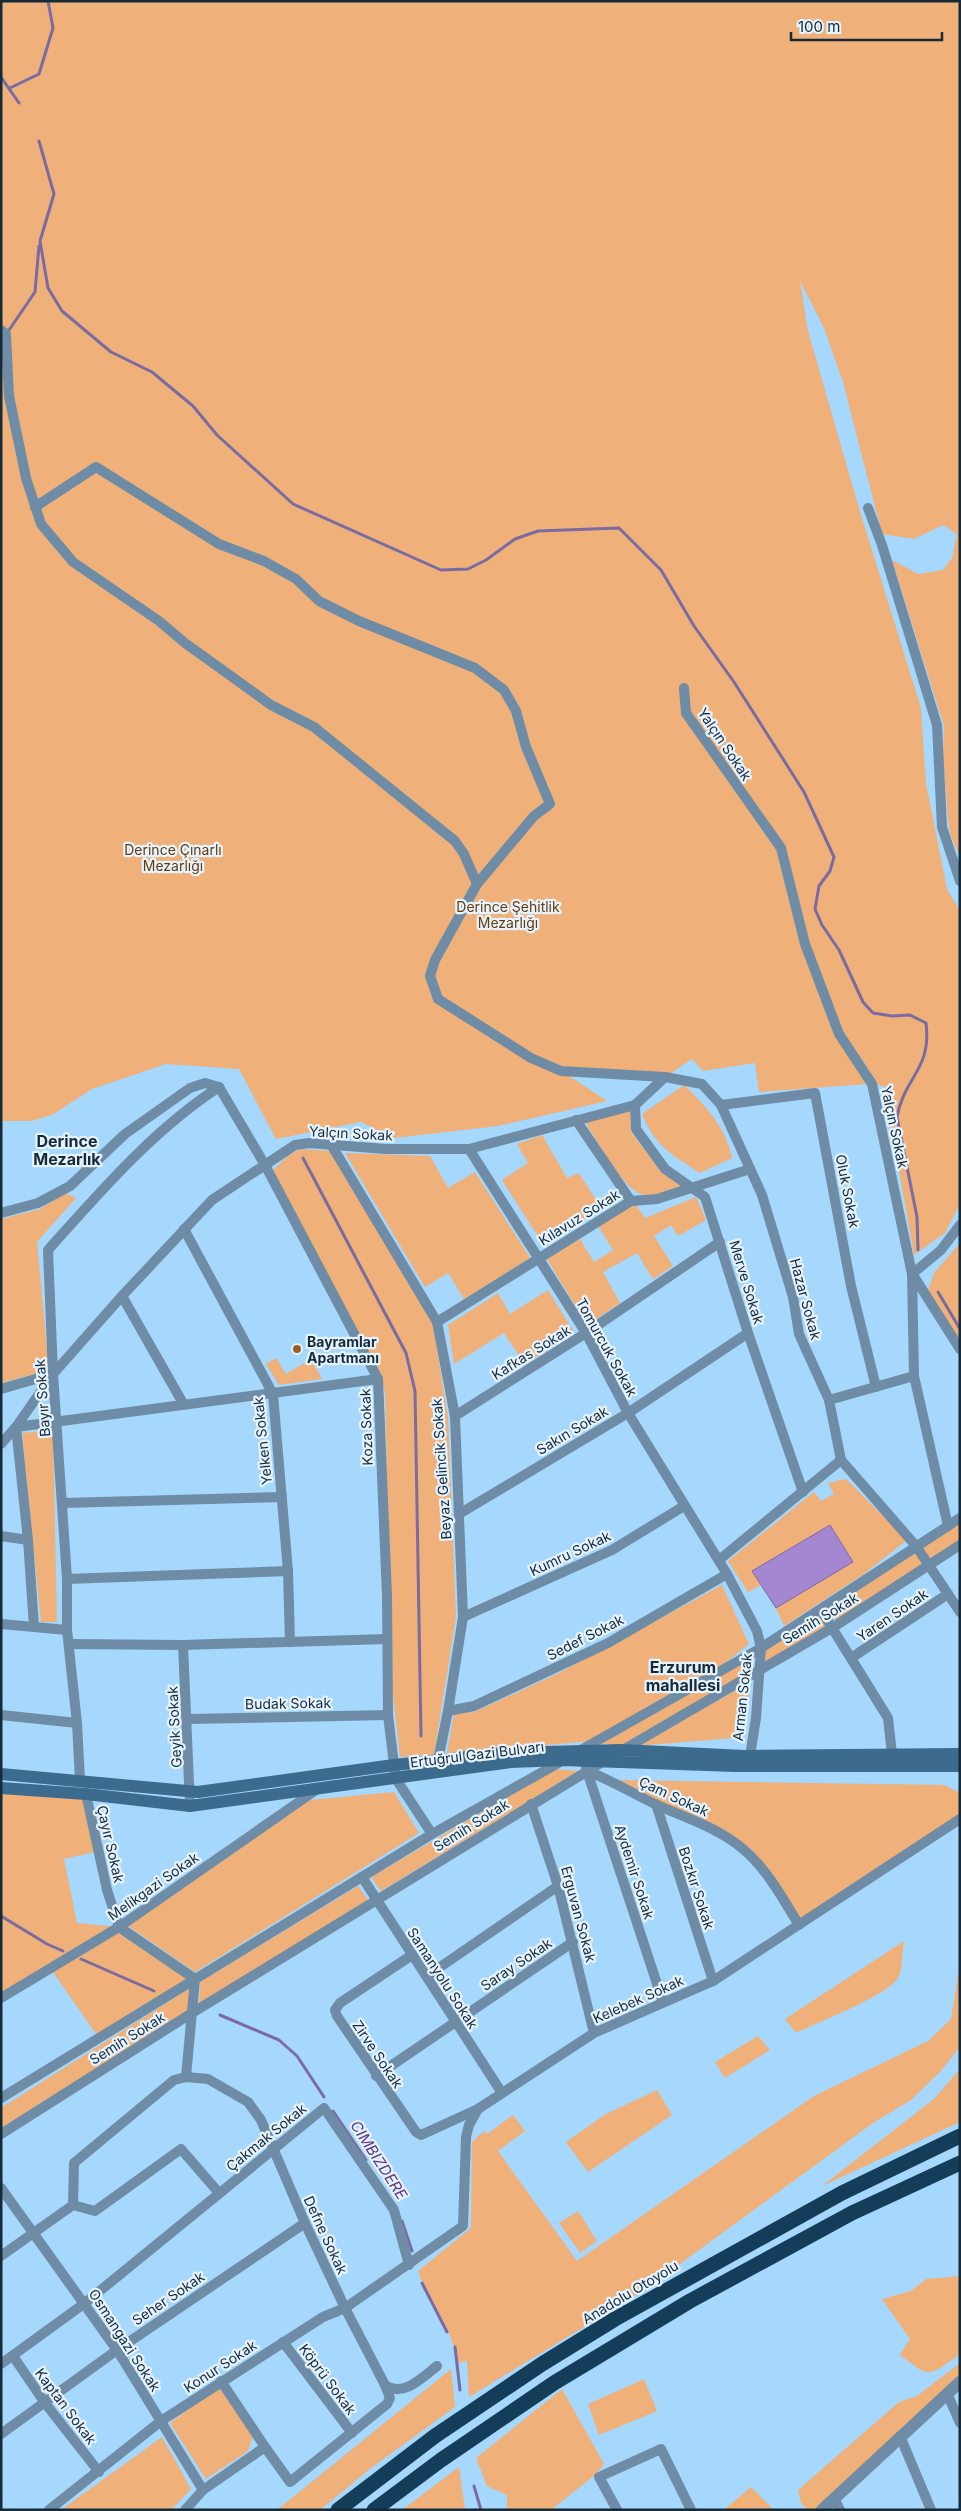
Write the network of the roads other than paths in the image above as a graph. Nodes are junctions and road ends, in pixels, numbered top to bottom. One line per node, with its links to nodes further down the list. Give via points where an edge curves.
1 (1, 330): 2 (street, via 6,334 8,396)
2 (36, 508): 6 (street, via 41,524 73,562 271,704 314,728 455,841); 6 (street, via 96,467 219,544 296,579 319,601 359,622 474,668 504,690 516,711 526,747 550,804 534,816)
3 (868, 508): 5 (street, via 937,725 942,827)
4 (684, 688): 23 (street, Yalçın Sokak, via 686,713 781,848 805,944 839,1034 872,1084)
5 (960, 881)
6 (477, 884): 7 (street, via 435,960 430,976 438,999 530,1058 561,1071)
7 (665, 1077): 9 (street, Yalçın Sokak); 10 (street, Hazar Sokak, via 702,1084)
8 (219, 1087): 14 (street, Koza Sokak); 18 (street, via 205,1083 190,1088 125,1134 70,1186 38,1203); 29 (street, Bayır Sokak, via 197,1101 155,1137 48,1250)
9 (635, 1104): 11 (street, Yalçın Sokak); 16 (street, Merve Sokak, via 636,1129 665,1169)
10 (721, 1105): 15 (street, Hazar Sokak); 32 (street, Oluk Sokak, via 816,1093 852,1286)
11 (576, 1120): 13 (street, Yalçın Sokak); 17 (street)
12 (332, 1146): 13 (street, Yalçın Sokak, via 386,1150); 14 (street, Yalçın Sokak, via 295,1145); 25 (street, Beyaz Gelincik Sokak)
13 (470, 1149): 22 (street, Tomurcuk Sokak)
14 (265, 1165): 20 (street, Yalçın Sokak, via 212,1200); 31 (street, Koza Sokak)
15 (750, 1169): 16 (street, Kılavuz Sokak); 35 (street, Hazar Sokak, via 762,1195 793,1297 799,1334)
16 (692, 1186): 17 (street, Kılavuz Sokak, via 657,1199); 21 (street, Merve Sokak, via 705,1197)
17 (631, 1201): 22 (street, Kılavuz Sokak)
18 (1, 1213)
19 (960, 1225): 23 (street, via 941,1250)
20 (184, 1228): 24 (street, Yalçın Sokak); 34 (street, Yelken Sokak)
21 (720, 1242): 26 (street, Kafkas Sokak); 27 (street, Merve Sokak)
22 (539, 1258): 25 (street, Kılavuz Sokak); 26 (street, Tomurcuk Sokak)
23 (912, 1274): 28 (street); 30 (street, Yalçın Sokak)
24 (122, 1296): 29 (street, Yalçın Sokak); 36 (street)
25 (437, 1322): 38 (street, Beyaz Gelincik Sokak)
26 (586, 1333): 37 (street, Tomurcuk Sokak); 38 (street, Kafkas Sokak)
27 (748, 1333): 37 (street, Sakın Sokak); 43 (street, Merve Sokak)
28 (960, 1349)
29 (53, 1374): 33 (street); 39 (street, Bayır Sokak); 40 (street, Yalçın Sokak)
30 (914, 1376): 32 (street); 49 (street, Yalçın Sokak)
31 (378, 1379): 34 (street); 67 (street, Koza Sokak)
32 (876, 1387): 35 (street)
33 (1, 1389)
34 (273, 1394): 36 (street); 44 (street, Yelken Sokak)
35 (829, 1400): 42 (street, Hazar Sokak)
36 (184, 1405): 39 (street)
37 (628, 1413): 46 (street, Tomurcuk Sokak); 47 (street, Sakın Sokak)
38 (454, 1416): 47 (street, Beyaz Gelincik Sokak)
39 (58, 1423): 40 (street); 45 (street, Bayır Sokak)
40 (16, 1427): 41 (street); 51 (street)
41 (1, 1444)
42 (841, 1460): 43 (street); 53 (street, Hazar Sokak)
43 (803, 1492): 54 (street)
44 (282, 1497): 45 (street); 56 (street, Yelken Sokak)
45 (63, 1503): 58 (street, Bayır Sokak)
46 (684, 1506): 54 (street, Tomurcuk Sokak); 62 (street, Kumru Sokak, via 612,1550)
47 (459, 1514): 62 (street, Beyaz Gelincik Sokak)
48 (960, 1518): 49 (street, Semih Sokak)
49 (948, 1526): 53 (street, Semih Sokak)
50 (1, 1536): 51 (street)
51 (28, 1540): 64 (street)
52 (960, 1545): 55 (street, Semih Sokak)
53 (916, 1546): 55 (street, Hazar Sokak); 60 (street, Semih Sokak)
54 (719, 1560): 57 (street, Arman Sokak)
55 (929, 1565): 59 (street, Hazar Sokak); 65 (street, Semih Sokak)
56 (288, 1571): 58 (street); 68 (street, Yelken Sokak)
57 (728, 1574): 71 (street, Arman Sokak, via 757,1631); 74 (street, Sedef Sokak, via 608,1643 474,1706)
58 (68, 1579): 66 (street, Bayır Sokak)
59 (948, 1594): 61 (street, Hazar Sokak); 72 (street, Yaren Sokak)
60 (821, 1610): 65 (street); 71 (street, Semih Sokak)
61 (960, 1612)
62 (463, 1617): 74 (street, Beyaz Gelincik Sokak)
63 (1, 1624): 64 (street)
64 (34, 1627): 66 (street)
65 (832, 1628): 72 (street); 73 (street, Semih Sokak)
66 (66, 1630): 69 (street, Bayır Sokak)
67 (386, 1639): 68 (street); 76 (street, Koza Sokak)
68 (290, 1642): 70 (street)
69 (69, 1644): 70 (street); 78 (street, Bayır Sokak)
70 (184, 1645): 77 (street, Geyik Sokak)
71 (761, 1648): 73 (street, Arman Sokak); 85 (street, Semih Sokak)
72 (851, 1658): 80 (street, via 888,1718)
73 (760, 1669): 79 (street, Semih Sokak); 82 (street, Arman Sokak)
74 (448, 1710): 83 (street, Beyaz Gelincik Sokak)
75 (1, 1715): 78 (street)
76 (388, 1715): 77 (street, Budak Sokak); 87 (street, Koza Sokak)
77 (188, 1718): 94 (street, Geyik Sokak)
78 (77, 1723): 91 (street, Bayır Sokak)
79 (622, 1750): 82 (main road, Ertuğrul Gazi Bulvarı); 85 (main road, Ertuğrul Gazi Bulvarı); 86 (street, Semih Sokak)
80 (892, 1754): 81 (main road, Ertuğrul Gazi Bulvarı); 82 (main road, Ertuğrul Gazi Bulvarı)
81 (960, 1754)
82 (750, 1756)
83 (438, 1760): 85 (main road, Ertuğrul Gazi Bulvarı, via 506,1753); 87 (main road, Ertuğrul Gazi Bulvarı)
84 (563, 1760): 85 (main road, Ertuğrul Gazi Bulvarı); 90 (main road, Ertuğrul Gazi Bulvarı, via 511,1762); 100 (street, Semih Sokak)
85 (583, 1761): 86 (main road, Ertuğrul Gazi Bulvarı); 96 (street, Semih Sokak); 97 (street, Çam Sokak); 112 (street, Aydemir Sokak)
86 (604, 1761): 88 (main road, Ertuğrul Gazi Bulvarı, via 735,1766)
87 (394, 1765): 90 (street, Koza Sokak); 94 (main road, Ertuğrul Gazi Bulvarı)
88 (960, 1766)
89 (1, 1774): 91 (main road, Ertuğrul Gazi Bulvarı)
90 (396, 1779): 93 (main road, Ertuğrul Gazi Bulvarı); 100 (street)
91 (80, 1780): 94 (main road, Ertuğrul Gazi Bulvarı)
92 (1, 1788): 95 (main road, Ertuğrul Gazi Bulvarı)
93 (316, 1790): 98 (main road, Ertuğrul Gazi Bulvarı); 105 (street, Melikgazi Sokak)
94 (190, 1791): 98 (street, Geyik Sokak)
95 (86, 1794): 98 (main road, Ertuğrul Gazi Bulvarı); 105 (street, Çayır Sokak, via 107,1890)
96 (531, 1804): 102 (street, Erguvan Sokak); 103 (street, Semih Sokak)
97 (656, 1804): 104 (street, Çam Sokak, via 695,1819 743,1849 773,1882); 110 (street, Bozkır Sokak)
98 (190, 1806)
99 (960, 1819): 104 (street, Kelebek Sokak)
100 (432, 1834): 101 (street, Semih Sokak)
101 (362, 1877): 103 (street, Samanyolu Sokak); 109 (street, Semih Sokak)
102 (558, 1886): 106 (street, Erguvan Sokak); 108 (street)
103 (377, 1899): 107 (street, Samanyolu Sokak); 113 (street, Semih Sokak)
104 (799, 1925): 110 (street, Kelebek Sokak)
105 (119, 1927): 109 (street); 111 (street, Melikgazi Sokak)
106 (573, 1942): 114 (street, Saray Sokak); 115 (street, Erguvan Sokak)
107 (412, 1955): 108 (street, Samanyolu Sokak); 117 (street, Zirve Sokak, via 340,2003 335,2010)
108 (427, 1976): 114 (street, Samanyolu Sokak)
109 (195, 1979): 113 (street); 119 (street, Semih Sokak)
110 (713, 1981): 112 (street, Kelebek Sokak)
111 (1, 1998)
112 (663, 2002): 115 (street, Kelebek Sokak)
113 (192, 2012): 116 (street); 121 (street, Semih Sokak)
114 (456, 2022): 117 (street, Saray Sokak); 118 (street, Samanyolu Sokak)
115 (594, 2033): 118 (street, Kelebek Sokak)
116 (186, 2076): 123 (street, Defne Sokak, via 208,2079 248,2102 260,2120); 127 (street, via 174,2080 74,2163)
117 (376, 2076): 120 (street, Zirve Sokak, via 421,2135)
118 (502, 2093): 120 (street, Kelebek Sokak)
119 (1, 2098)
120 (478, 2109): 131 (street, via 466,2137 463,2226)
121 (1, 2134)
122 (960, 2136): 156 (highway, Anadolu Otoyolu, via 842,2192 614,2319 435,2436)
123 (272, 2150): 126 (street, Çakmak Sokak); 128 (street, Defne Sokak); 131 (street, Çakmak Sokak, via 324,2108 394,2210)
124 (960, 2163): 157 (highway, via 852,2213 690,2301 554,2383)
125 (1, 2188): 129 (street, Osmangazi Sokak)
126 (219, 2193): 127 (street, via 181,2149 95,2211); 132 (street, Çakmak Sokak)
127 (73, 2205): 129 (street)
128 (305, 2222): 133 (street, Defne Sokak); 135 (street, Seher Sokak)
129 (33, 2233): 130 (street); 132 (street, Osmangazi Sokak)
130 (1, 2256)
131 (412, 2263): 133 (street, Konur Sokak)
132 (84, 2303): 135 (street, Osmangazi Sokak); 136 (street, Çakmak Sokak)
133 (345, 2308): 134 (street, Konur Sokak, via 322,2317); 141 (street, Defne Sokak)
134 (283, 2342): 139 (street, Konur Sokak); 146 (street, Köprü Sokak)
135 (117, 2350): 143 (street, Seher Sokak); 144 (street, Osmangazi Sokak)
136 (12, 2356): 137 (street, Çakmak Sokak); 143 (street, Kaptan Sokak)
137 (1, 2364)
138 (437, 2366): 141 (street, via 404,2389 392,2390)
139 (221, 2381): 144 (street, Konur Sokak); 149 (street)
140 (960, 2382): 142 (street)
141 (386, 2385): 146 (street, Köprü Sokak, via 390,2398 387,2404)
142 (947, 2393): 145 (street); 148 (street)
143 (45, 2403): 147 (street, Seher Sokak); 150 (street, Kaptan Sokak)
144 (161, 2421): 150 (street, Konur Sokak); 151 (street, Osmangazi Sokak)
145 (960, 2423)
146 (352, 2433): 149 (street, Köprü Sokak, via 290,2482)
147 (1, 2434)
148 (900, 2436): 152 (street); 161 (street)
149 (265, 2447): 151 (street)
150 (99, 2472): 154 (street, Konur Sokak)
151 (203, 2490): 155 (street)
152 (834, 2498): 159 (street); 160 (street)
153 (615, 2509): 158 (street, via 599,2477 661,2449)
154 (49, 2510)
155 (185, 2510)
156 (338, 2510)
157 (374, 2510)
158 (691, 2510)
159 (822, 2510)
160 (840, 2510)
161 (931, 2510)

